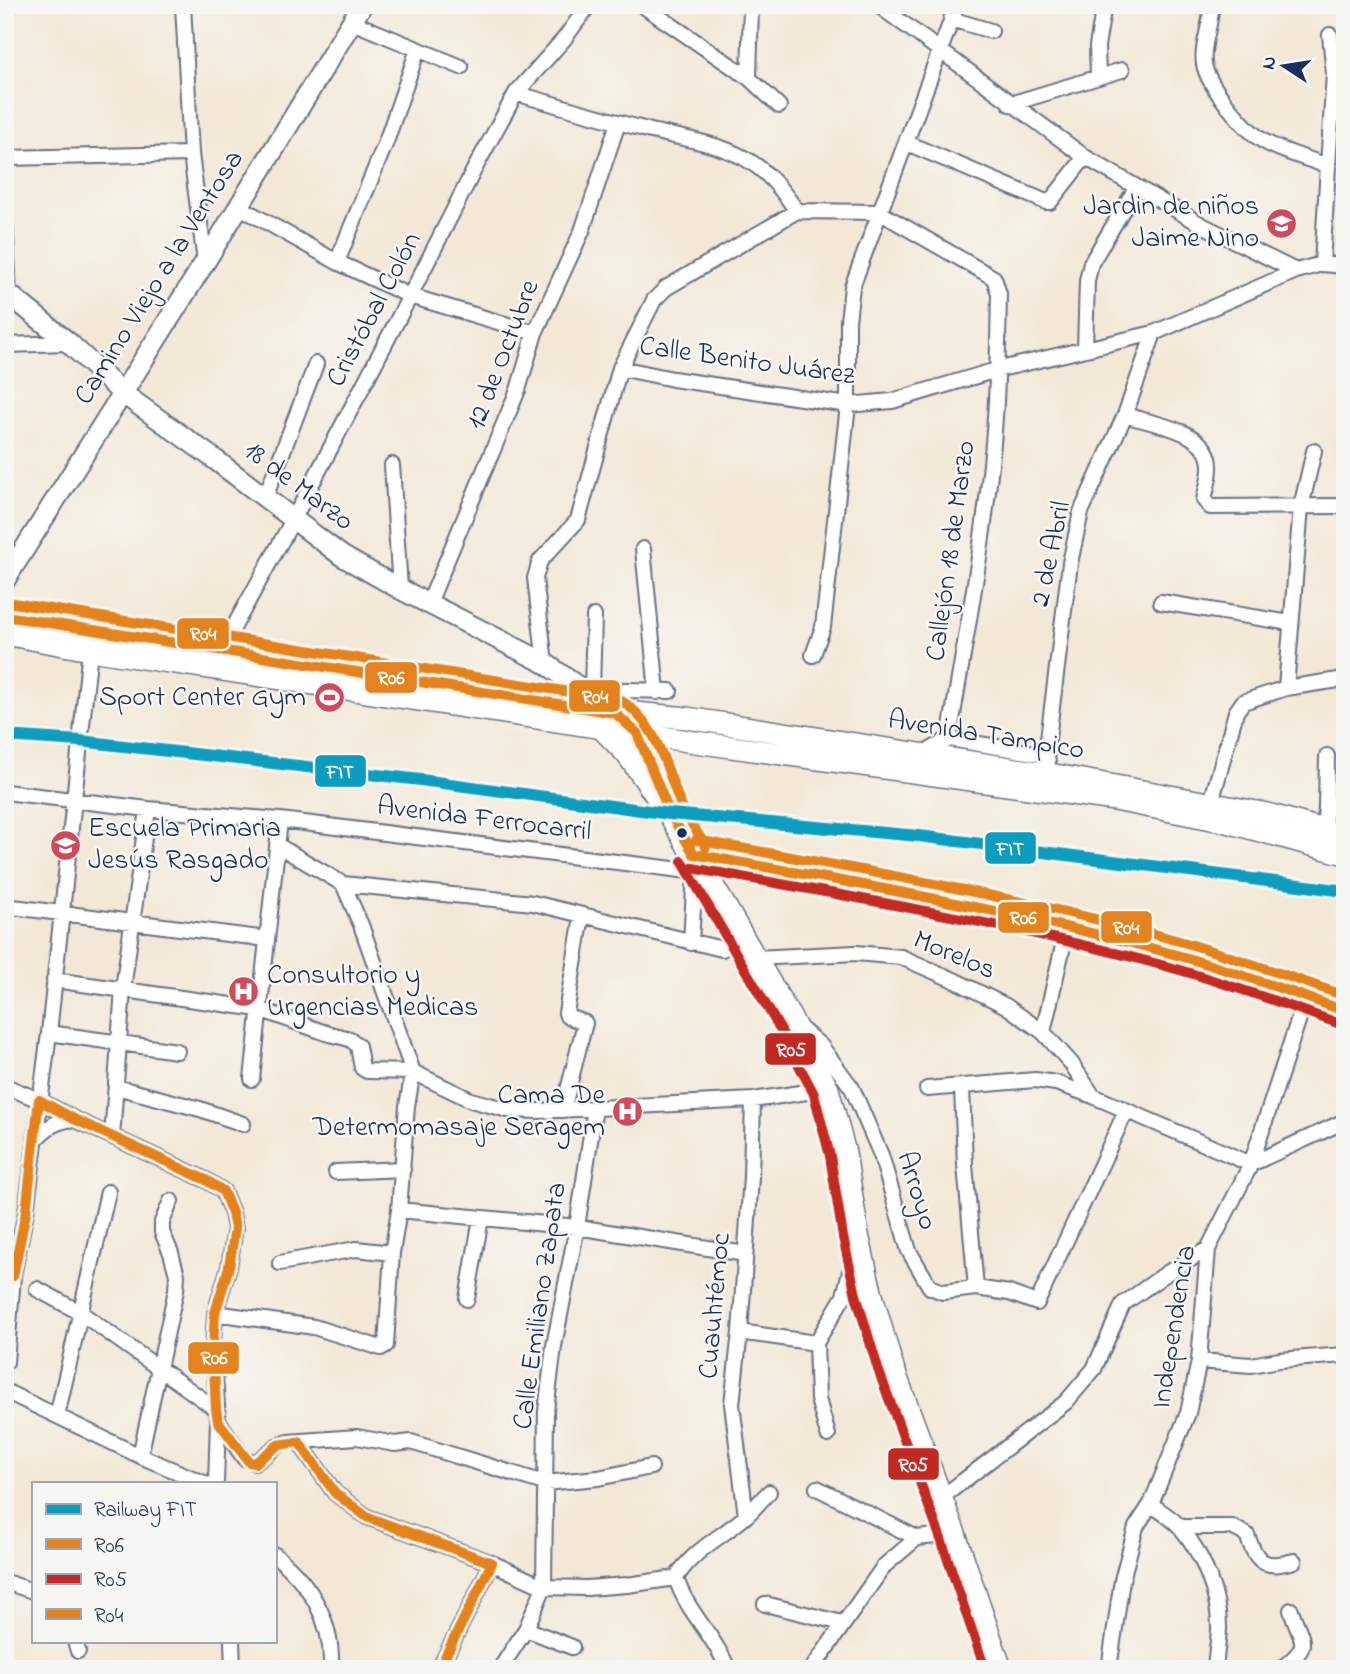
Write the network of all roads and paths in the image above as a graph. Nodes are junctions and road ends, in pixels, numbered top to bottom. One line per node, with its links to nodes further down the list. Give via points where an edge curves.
1 (183, 5): 23 (street)
2 (589, 5): 18 (street, Cristóbal Colón)
3 (642, 5): 17 (street)
4 (751, 5): 17 (street)
5 (878, 5): 13 (street)
6 (1104, 5): 16 (street, via 1097,46)
7 (1212, 5): 26 (street, via 1203,62 1207,77 1247,127 1266,143)
8 (954, 12): 10 (street); 13 (street)
9 (357, 13): 12 (street); 28 (main road, Camino Viejo a la Ventosa)
10 (991, 31)
11 (1330, 35): 26 (street, via 1334,74)
12 (418, 49): 14 (street); 33 (street)
13 (938, 51): 19 (street); 22 (street)
14 (461, 67)
15 (1122, 70): 16 (street)
16 (1098, 76): 19 (street)
17 (749, 78): 20 (street)
18 (516, 93): 21 (street); 38 (street, Cristóbal Colón)
19 (1010, 104): 25 (street)
20 (779, 106)
21 (618, 122): 29 (street, via 743,157 762,169); 39 (street, 12 de Octubre, via 582,232)
22 (907, 143): 25 (street, via 1046,202); 30 (street)
23 (191, 154): 24 (street); 32 (street)
24 (5, 158)
25 (1085, 158): 27 (street)
26 (1328, 166): 34 (street)
27 (1136, 188): 36 (street); 43 (street, via 1091,263)
28 (237, 206): 32 (main road, Camino Viejo a la Ventosa); 33 (street)
29 (797, 211): 30 (street); 45 (street, Calle Benito Juárez, via 666,288 654,300)
30 (879, 212): 46 (street, via 994,278 999,294); 48 (street, via 852,287)
31 (5, 220): 37 (street)
32 (205, 262): 47 (main road, Camino Viejo a la Ventosa)
33 (337, 262): 38 (street)
34 (1322, 264): 35 (street, Calle Benito Juárez); 36 (street, Calle Benito Juárez)
35 (1345, 266)
36 (1296, 271): 40 (street, Calle Benito Juárez)
37 (7, 292): 41 (main road, 18 de Marzo)
38 (410, 296): 39 (street); 55 (street, Cristóbal Colón)
39 (535, 333): 60 (street, 12 de Octubre, via 518,390)
40 (1154, 333): 43 (street, Calle Benito Juárez); 49 (street, 2 de Abril)
41 (69, 343): 42 (street); 47 (main road, 18 de Marzo)
42 (5, 345)
43 (1085, 348): 46 (street, Calle Benito Juárez)
44 (316, 364): 52 (street)
45 (620, 368): 48 (street, Calle Benito Juárez); 68 (street, via 578,520 540,561 535,578)
46 (996, 370): 48 (street, Calle Benito Juárez, via 892,401); 75 (street, Callejón 18 de Marzo, via 996,415 985,511)
47 (122, 393): 52 (main road, 18 de Marzo); 57 (main road, Camino Viejo a la Ventosa)
48 (848, 405): 67 (street, via 822,626)
49 (1125, 415): 54 (street, via 1193,436 1204,446 1210,468 1204,500 1210,507); 78 (street, 2 de Abril, via 1081,512 1070,563)
50 (1314, 451): 54 (street)
51 (393, 465): 58 (street)
52 (265, 498): 55 (main road, 18 de Marzo)
53 (1345, 506): 54 (street)
54 (1301, 507): 63 (street)
55 (293, 520): 58 (main road, 18 de Marzo, via 357,566); 66 (street, Cristóbal Colón)
56 (643, 549): 72 (street, via 664,691)
57 (5, 580)
58 (400, 589): 60 (main road, 18 de Marzo)
59 (1161, 602): 63 (street)
60 (429, 603): 68 (main road, 18 de Marzo)
61 (5, 616): 66 (main road)
62 (594, 616): 72 (street)
63 (1290, 623): 71 (street)
64 (5, 634): 65 (main road)
65 (90, 650): 69 (main road); 80 (street)
66 (221, 650): 69 (main road)
67 (813, 655)
68 (544, 663): 72 (main road, 18 de Marzo)
69 (277, 669): 72 (main road); 73 (main road, Avenida Tampico)
70 (1345, 679): 71 (street)
71 (1286, 688): 84 (street, via 1243,702 1236,712)
72 (586, 696): 73 (highway)
73 (608, 719): 74 (highway); 76 (main road, Avenida Tampico, via 687,718); 85 (highway)
74 (637, 733): 84 (main road, Avenida Tampico); 85 (highway)
75 (949, 739): 76 (street); 78 (street)
76 (922, 755): 78 (main road, Avenida Tampico)
77 (1327, 756): 81 (street)
78 (1048, 764): 84 (main road, Avenida Tampico)
79 (5, 792): 80 (street, Avenida Ferrocarril)
80 (74, 801): 83 (street, Avenida Ferrocarril); 93 (street)
81 (1326, 808): 82 (street); 87 (street)
82 (1345, 808)
83 (148, 809): 86 (street, Avenida Ferrocarril); 95 (street)
84 (1209, 810): 87 (main road, Avenida Tampico)
85 (670, 814): 90 (highway)
86 (280, 820): 88 (street); 90 (street, Avenida Ferrocarril)
87 (1330, 838): 89 (main road, Avenida Tampico)
88 (278, 845): 91 (street); 97 (street)
89 (1345, 854)
90 (698, 866): 96 (street, via 826,878); 98 (street); 100 (highway)
91 (343, 884): 94 (street, via 533,903); 111 (street)
92 (5, 906): 93 (street)
93 (61, 912): 95 (street); 101 (street)
94 (582, 916): 98 (street); 122 (street, via 566,1013 585,1023)
95 (132, 920): 97 (street); 102 (street)
96 (1067, 929): 103 (street, via 1174,954); 107 (street)
97 (267, 939): 104 (street)
98 (691, 943): 99 (street)
99 (722, 949)
100 (754, 958): 106 (highway); 107 (street, Morelos, via 856,953 901,957 1006,1006)
101 (54, 980): 102 (street); 108 (street)
102 (123, 989): 104 (street); 109 (street)
103 (1306, 998): 105 (street); 129 (street, Independencia)
104 (259, 1009): 111 (street, via 350,1040 358,1046 362,1068 367,1071); 112 (street)
105 (1345, 1011)
106 (792, 1022): 116 (highway); 143 (street, Arroyo, via 821,1046 852,1088 881,1156 909,1251 930,1287 943,1292)
107 (1043, 1032): 118 (street, Morelos)
108 (49, 1033): 109 (street); 119 (street)
109 (118, 1043): 110 (street); 114 (street)
110 (177, 1051)
111 (412, 1072): 122 (street, via 471,1100 508,1110); 130 (street)
112 (252, 1079)
113 (5, 1086): 119 (street)
114 (116, 1087): 126 (street); 127 (street)
115 (962, 1087): 117 (street); 118 (street, via 1035,1080); 143 (street)
116 (827, 1089): 120 (street); 137 (highway, via 844,1153)
117 (927, 1089)
118 (1093, 1096): 123 (street)
119 (39, 1100): 124 (street); 128 (street)
120 (753, 1100): 121 (street); 140 (street, Cuauhtémoc)
121 (595, 1108): 122 (street); 136 (street, Calle Emiliano Zapata)
122 (563, 1110)
123 (1126, 1111): 129 (street); 143 (street, Arroyo, via 1037,1303)
124 (74, 1119): 127 (street); 128 (street, via 57,1121)
125 (1345, 1121): 129 (street)
126 (243, 1124)
127 (113, 1137): 146 (street, via 223,1191 235,1228)
128 (36, 1139): 142 (street, via 26,1212)
129 (1251, 1164): 138 (street, Independencia)
130 (403, 1169): 131 (street); 134 (street)
131 (336, 1172)
132 (108, 1192): 147 (street)
133 (171, 1201): 153 (street, via 162,1233 177,1275 176,1290)
134 (399, 1210): 135 (street); 139 (street)
135 (481, 1218): 136 (street); 145 (street)
136 (577, 1227): 140 (street); 163 (street, Calle Emiliano Zapata, via 550,1369)
137 (857, 1235): 149 (street, via 849,1284); 166 (highway, via 891,1365)
138 (1208, 1249): 151 (street, Independencia); 166 (street, via 1123,1304 1094,1369 1066,1402)
139 (392, 1253): 141 (street, via 356,1249); 146 (street, via 386,1345 381,1348 314,1327)
140 (745, 1254): 148 (street, Cuauhtémoc)
141 (280, 1263)
142 (9, 1273): 152 (street)
143 (976, 1288)
144 (37, 1289): 147 (street)
145 (467, 1299)
146 (215, 1312): 155 (street)
147 (82, 1313): 153 (street); 156 (street)
148 (740, 1332): 149 (street); 168 (street, Cuauhtémoc, via 732,1404)
149 (816, 1343): 157 (street, via 818,1399)
150 (1345, 1355): 151 (street, via 1251,1365)
151 (1199, 1361): 167 (street, Independencia, via 1188,1413)
152 (6, 1362)
153 (158, 1368): 155 (street); 159 (street)
154 (5, 1391): 156 (street)
155 (217, 1415): 158 (street, via 249,1462 255,1463 278,1445); 162 (street)
156 (57, 1416): 159 (street)
157 (828, 1435)
158 (299, 1442): 163 (street, via 357,1437 411,1442); 174 (street, via 335,1493 367,1517)
159 (140, 1456): 161 (street)
160 (651, 1467): 163 (street)
161 (202, 1482)
162 (216, 1482)
163 (544, 1483): 177 (street, Calle Emiliano Zapata)
164 (817, 1488): 171 (street)
165 (769, 1492): 168 (street)
166 (941, 1499): 170 (highway)
167 (1151, 1504): 169 (street); 192 (street, Independencia, via 1136,1527 1124,1566)
168 (746, 1516): 175 (street, via 698,1552)
169 (1181, 1527): 173 (street, via 1232,1527 1247,1535 1261,1562 1275,1566); 193 (street, via 1201,1563 1217,1611)
170 (954, 1534): 171 (street); 191 (highway)
171 (917, 1538): 181 (street, via 884,1566)
172 (276, 1556): 186 (street, via 317,1603 331,1648)
173 (1294, 1561)
174 (492, 1563): 177 (street); 187 (street)
175 (676, 1578): 177 (street, via 587,1588); 189 (street)
176 (5, 1582): 178 (street)
177 (544, 1587): 182 (street, Calle Emiliano Zapata)
178 (32, 1591)
179 (765, 1604): 181 (street)
180 (1291, 1610): 194 (street, via 1303,1644 1301,1653)
181 (842, 1623): 190 (street)
182 (526, 1629): 184 (street); 188 (street, Calle Emiliano Zapata)
183 (232, 1642): 185 (street)
184 (572, 1647)
185 (233, 1669)
186 (331, 1669)
187 (439, 1669)
188 (500, 1669)
189 (728, 1669)
190 (811, 1669)
191 (1000, 1669)
192 (1109, 1669)
193 (1215, 1669)
194 (1281, 1669)

